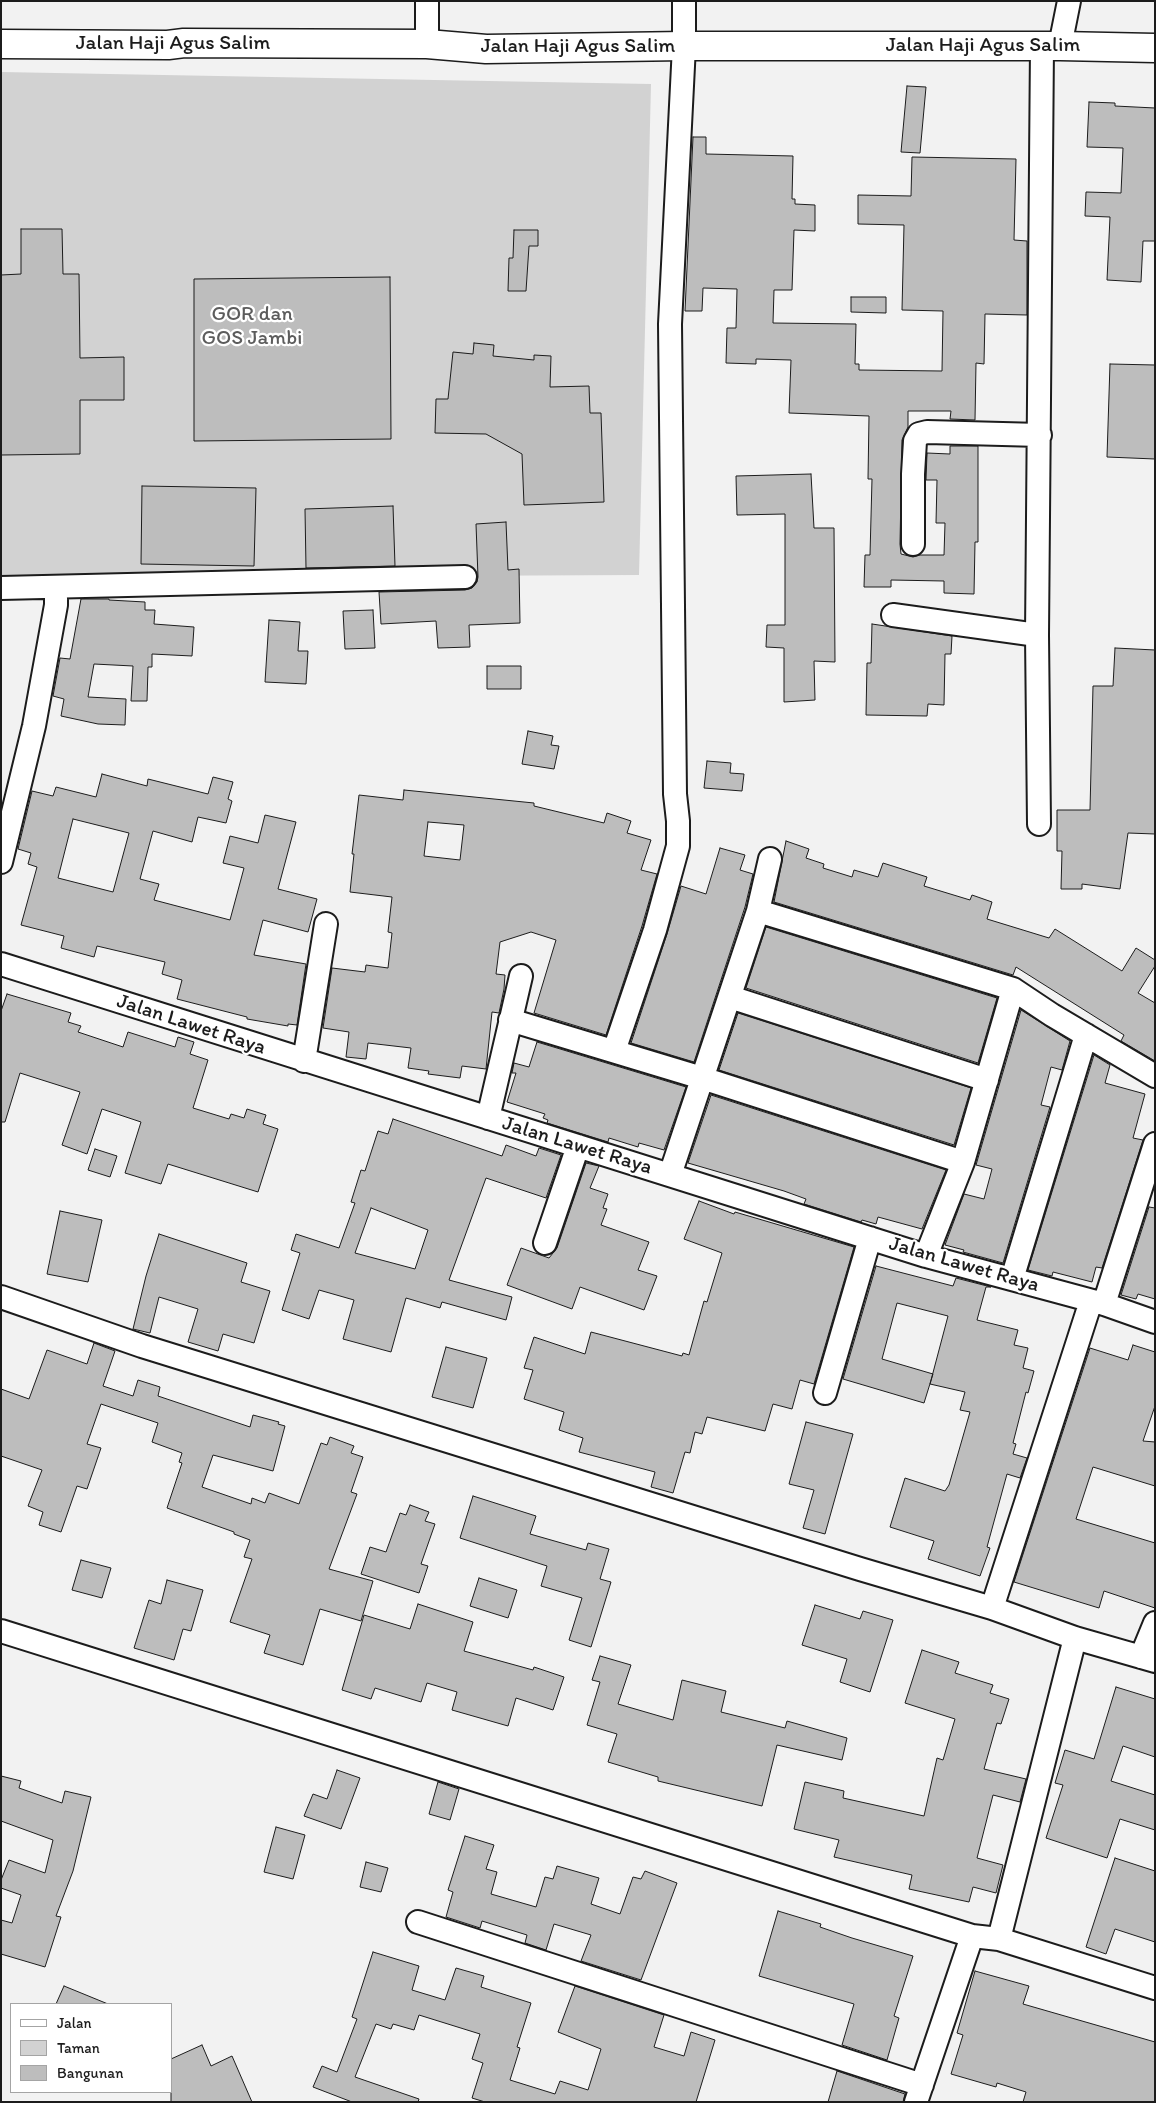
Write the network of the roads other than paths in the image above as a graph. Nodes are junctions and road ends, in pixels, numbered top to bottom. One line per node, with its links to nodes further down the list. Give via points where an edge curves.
1 (427, 1): 5 (street)
2 (684, 1): 6 (street)
3 (1069, 1): 7 (street)
4 (1, 44): 5 (main road, Jalan Haji Agus Salim)
5 (427, 44): 6 (main road, Jalan Haji Agus Salim, via 486,49)
6 (684, 46): 7 (main road, Jalan Haji Agus Salim); 27 (street, via 670,324 678,846 655,930)
7 (1051, 46): 8 (main road, Jalan Haji Agus Salim); 9 (street)
8 (1155, 48)
9 (1040, 435): 10 (street, via 919,434 915,440 912,474); 15 (street)
10 (914, 544)
11 (465, 577): 13 (street)
12 (1, 588): 13 (street)
13 (56, 588): 18 (street, via 56,604 34,726)
14 (892, 615): 15 (street)
15 (1037, 635): 16 (street)
16 (1039, 824)
17 (770, 859): 19 (street)
18 (1, 862)
19 (758, 911): 23 (street); 24 (street)
20 (326, 924): 28 (street)
21 (1, 964): 28 (street, Jalan Lawet Raya)
22 (521, 976): 25 (street)
23 (1013, 989): 26 (street); 31 (street)
24 (730, 997): 30 (street); 31 (street)
25 (510, 1020): 27 (street); 32 (street)
26 (1086, 1035): 29 (street); 41 (street)
27 (614, 1051): 30 (street)
28 (304, 1061): 32 (street, Jalan Lawet Raya)
29 (1155, 1076)
30 (702, 1078): 35 (street); 36 (street)
31 (987, 1080): 35 (street)
32 (488, 1118): 34 (street, Jalan Lawet Raya)
33 (1155, 1144): 37 (street)
34 (578, 1146): 36 (street, Jalan Lawet Raya); 39 (street)
35 (963, 1162): 40 (street)
36 (670, 1175): 38 (street, Jalan Lawet Raya)
37 (1146, 1203): 43 (street)
38 (870, 1238): 40 (street, Jalan Lawet Raya); 45 (street)
39 (545, 1243)
40 (926, 1256): 41 (street, Jalan Lawet Raya)
41 (1012, 1279): 43 (street, Jalan Lawet Raya)
42 (1, 1297): 46 (street, via 142,1346)
43 (1098, 1302): 44 (street, Jalan Lawet Raya); 46 (street)
44 (1155, 1322)
45 (825, 1393)
46 (992, 1608): 49 (street)
47 (1155, 1623): 50 (street)
48 (1, 1631): 52 (street)
49 (1075, 1638): 50 (street); 53 (street)
50 (1148, 1659)
51 (418, 1922): 55 (street)
52 (972, 1936): 53 (street); 55 (street)
53 (998, 1939): 54 (street)
54 (1155, 1988)
55 (919, 2093)

